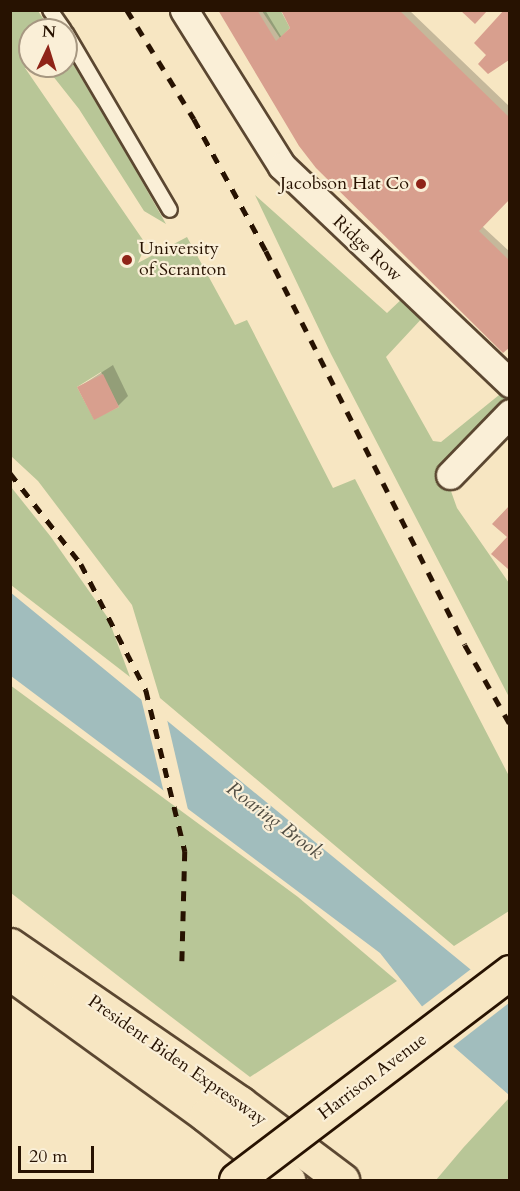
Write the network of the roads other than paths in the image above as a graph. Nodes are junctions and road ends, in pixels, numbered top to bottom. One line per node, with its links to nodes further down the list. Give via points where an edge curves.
1 (184, 10): 4 (street, Ridge Row, via 288,173)
2 (78, 53): 3 (lane)
3 (170, 210)
4 (510, 383)
5 (510, 413): 6 (street)
6 (450, 475)
7 (10, 945): 12 (main road, President Biden Expressway, via 240,1103)
8 (510, 972): 10 (main road, Harrison Avenue, bridge)
9 (10, 973): 11 (main road, President Biden Expressway, via 206,1115)
10 (236, 1180)
11 (288, 1180)
12 (342, 1180)

